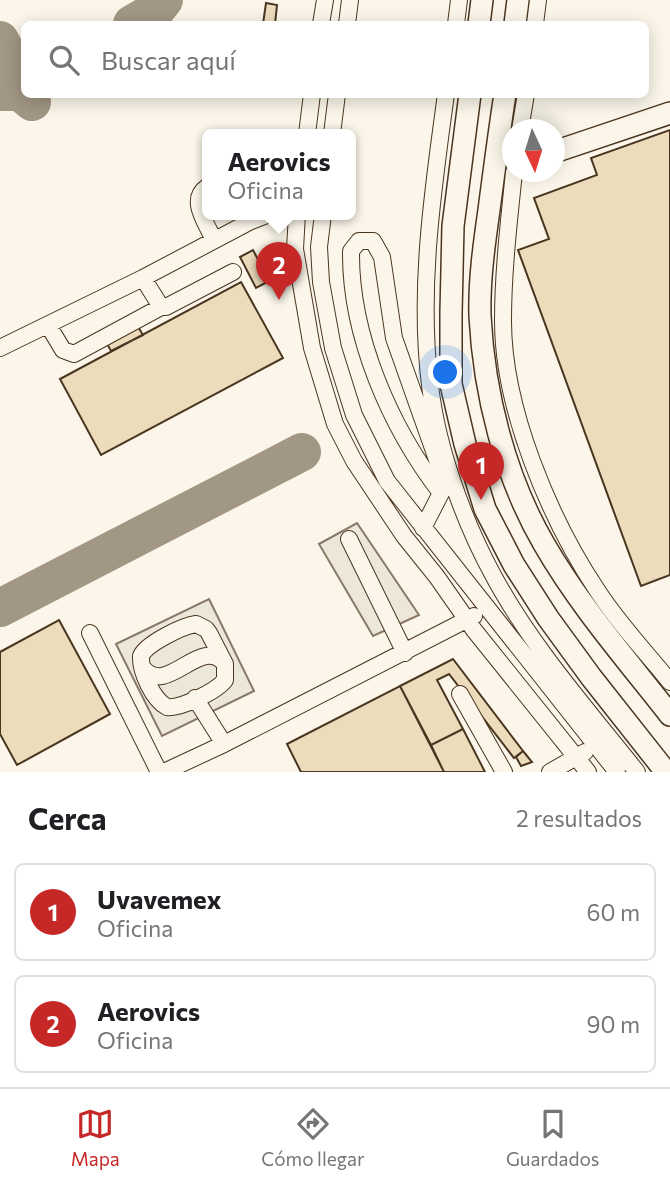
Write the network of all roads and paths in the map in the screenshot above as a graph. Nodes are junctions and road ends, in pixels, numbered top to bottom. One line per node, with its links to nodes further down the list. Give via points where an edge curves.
1 (325, 0): 7 (street)
2 (350, 0): 8 (street)
3 (459, 0): 9 (street)
4 (482, 0): 10 (main road)
5 (518, 0): 11 (main road)
6 (538, 0): 12 (street)
7 (322, 21)
8 (347, 21)
9 (456, 21)
10 (479, 21)
11 (515, 21)
12 (535, 21)
13 (312, 98): 21 (street)
14 (336, 98): 22 (street)
15 (446, 98): 62 (street, via 430,224 426,318 430,386 444,451 467,519 493,575 527,630)
16 (469, 98): 63 (main road, via 453,226 451,313 451,384 465,443 485,509 514,565 548,618)
17 (504, 98): 53 (main road, via 484,246 480,315 500,435 521,500 545,545 584,604)
18 (525, 98): 20 (street)
19 (670, 113): 23 (main road)
20 (522, 119)
21 (308, 129)
22 (333, 129)
23 (565, 149)
24 (513, 182): 49 (street, via 503,322 522,429 545,494 591,580)
25 (202, 191): 26 (street, via 198,201)
26 (202, 210)
27 (206, 220): 31 (street)
28 (257, 220): 31 (street)
29 (296, 220): 41 (street, via 298,281 335,424 397,525)
30 (322, 220): 38 (street, via 321,282 333,348 354,415 387,481)
31 (215, 240): 33 (street)
32 (233, 272): 34 (street)
33 (144, 278): 34 (street); 35 (street)
34 (160, 307): 35 (street, via 74,354 63,350)
35 (48, 325): 36 (street)
36 (0, 348)
37 (441, 493): 37 (street, via 441,471 394,338 383,257 373,241 359,241 351,251 351,279 363,335 385,402 417,461); 38 (street)
38 (423, 528): 40 (street)
39 (349, 539): 44 (street)
40 (487, 609): 41 (street); 55 (street)
41 (468, 620): 44 (street); 56 (street)
42 (90, 633): 57 (street)
43 (209, 633): 45 (street, via 209,649); 46 (street); 47 (street, via 190,625 148,646 141,656)
44 (405, 653): 54 (street)
45 (201, 657): 46 (street, via 212,655); 48 (street)
46 (225, 664): 51 (street, via 227,675 222,685)
47 (142, 668): 48 (street, via 152,676); 52 (street)
48 (164, 676): 52 (street, via 156,687)
49 (670, 682)
50 (460, 694): 58 (street)
51 (195, 698): 52 (street, via 173,708); 54 (street)
52 (157, 699)
53 (670, 715)
54 (224, 744): 57 (street)
55 (596, 746): 56 (street); 61 (street)
56 (577, 756): 59 (street); 60 (street)
57 (162, 772)
58 (504, 772)
59 (550, 772)
60 (588, 772)
61 (617, 772)
62 (637, 772)
63 (666, 772)

